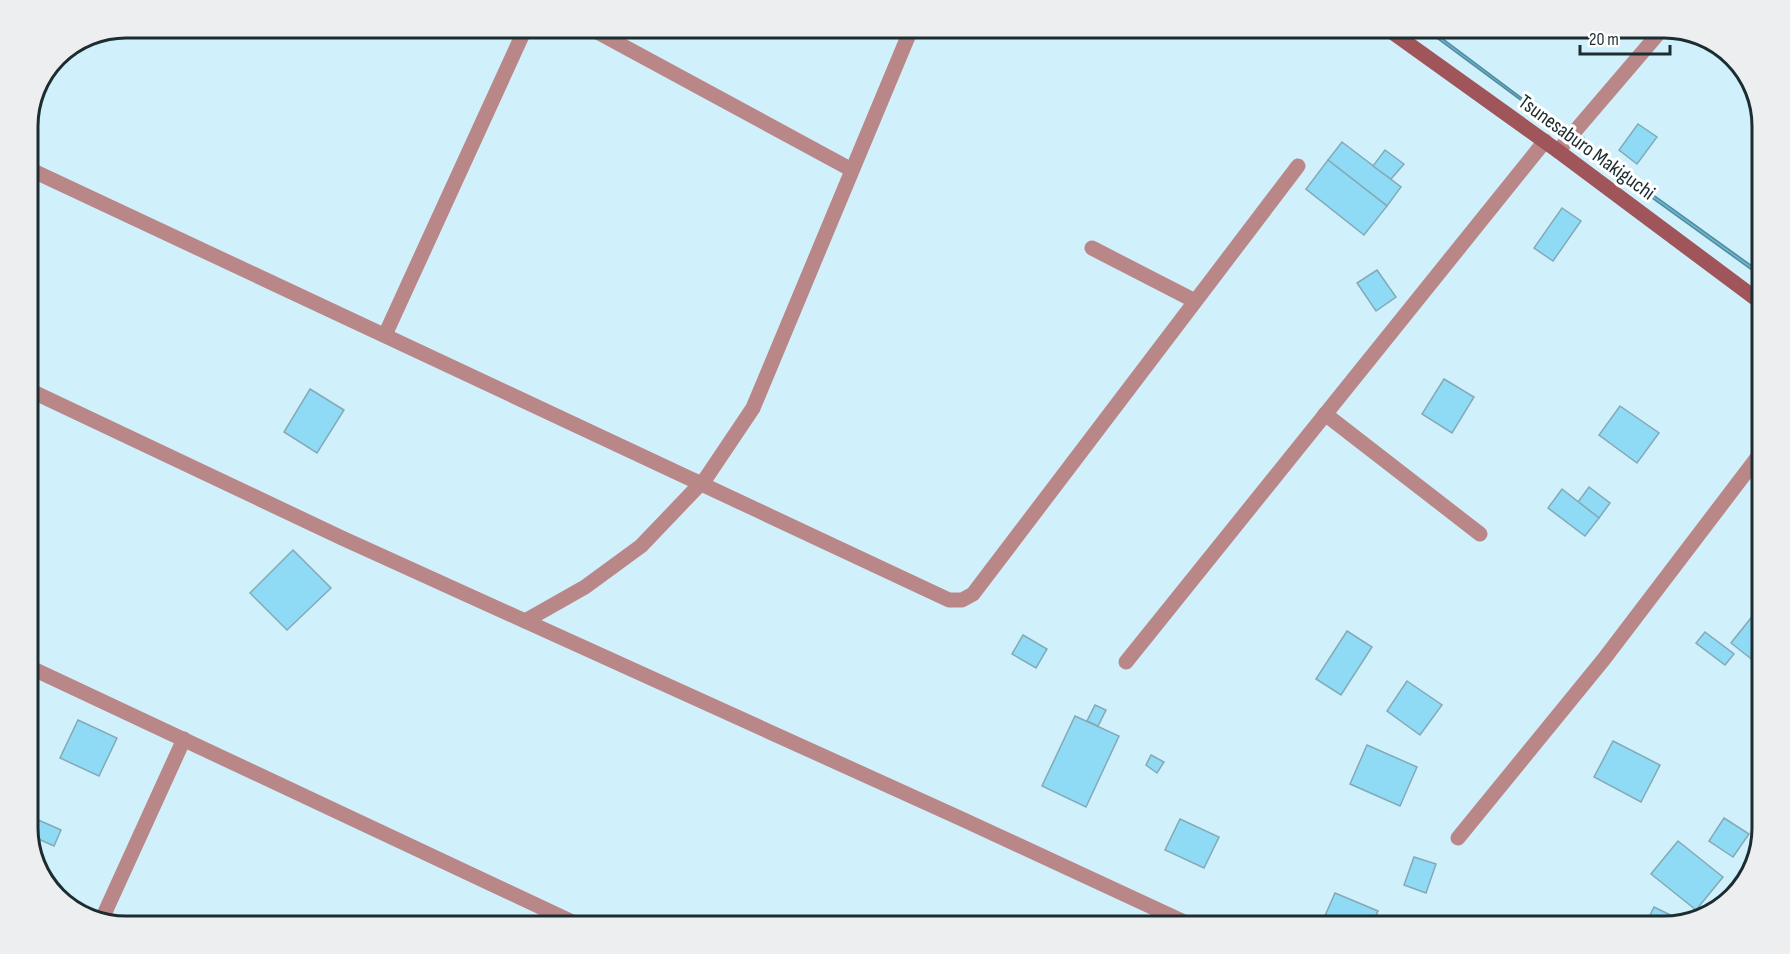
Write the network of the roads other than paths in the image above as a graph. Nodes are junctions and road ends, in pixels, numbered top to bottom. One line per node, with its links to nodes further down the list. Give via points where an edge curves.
1 (521, 37): 14 (street)
2 (606, 37): 9 (street)
3 (908, 37): 9 (street)
4 (1399, 37): 6 (street, Tsunesaburo Makiguchi)
5 (1655, 37): 7 (street)
6 (1545, 141): 7 (street, Tsunesaburo Makiguchi); 16 (street)
7 (1558, 151): 12 (street, Tsunesaburo Makiguchi)
8 (1298, 166): 13 (street)
9 (852, 170): 18 (street, via 753,408)
10 (38, 173): 14 (street)
11 (1092, 248): 13 (street)
12 (1752, 296)
13 (1196, 301): 18 (street, via 973,594 962,600 949,600)
14 (385, 335): 18 (street)
15 (38, 394): 20 (street)
16 (1325, 414): 19 (street); 21 (street)
17 (1752, 464): 24 (street, via 1604,659)
18 (702, 483): 20 (street, via 641,546 585,587)
19 (1480, 534)
20 (525, 621): 27 (street)
21 (1126, 662)
22 (38, 671): 23 (street)
23 (184, 740): 25 (street); 26 (street)
24 (1458, 838)
25 (104, 914)
26 (560, 916)
27 (1170, 916)

